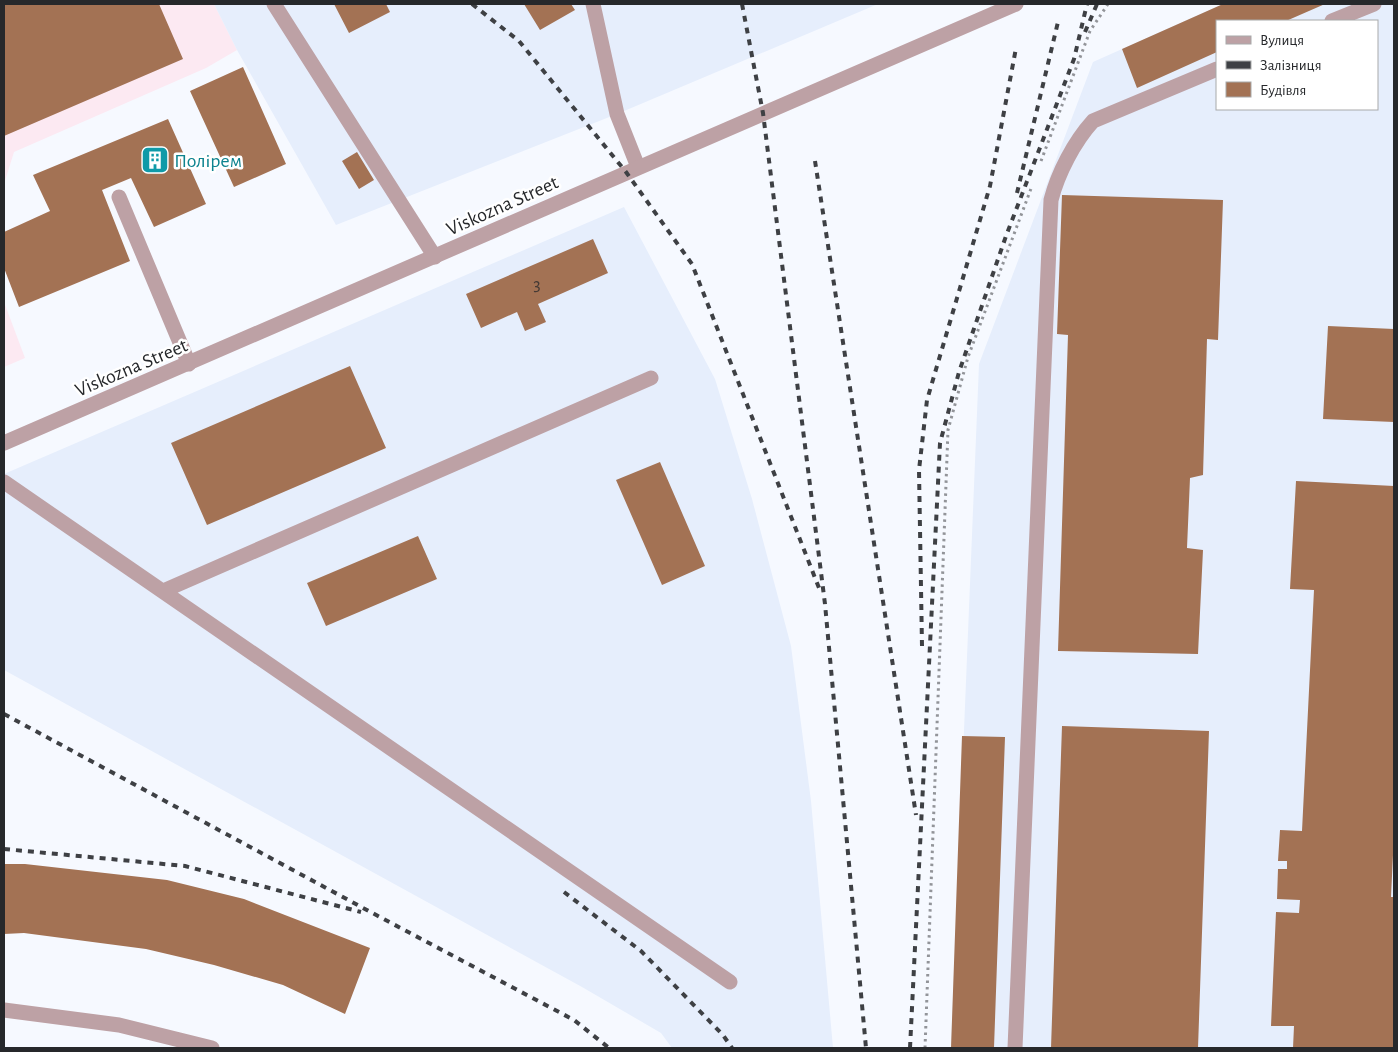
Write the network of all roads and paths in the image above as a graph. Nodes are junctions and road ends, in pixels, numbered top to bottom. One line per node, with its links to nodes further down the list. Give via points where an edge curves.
1 (274, 4): 12 (street)
2 (593, 4): 8 (street, via 617,114)
3 (1016, 4): 8 (street, Viskozna Street)
4 (1108, 4): 9 (path, via 1090,31)
5 (1374, 4): 6 (street)
6 (1334, 20)
7 (1216, 69): 22 (street, via 1093,121 1079,138 1051,200)
8 (638, 167): 12 (street, Viskozna Street)
9 (1038, 171)
10 (1034, 180): 21 (path, via 968,357 948,430)
11 (118, 197): 13 (street)
12 (436, 257): 13 (street, Viskozna Street)
13 (189, 364): 15 (street, Viskozna Street)
14 (651, 378): 17 (street)
15 (4, 443)
16 (4, 482): 17 (street)
17 (163, 591): 18 (street)
18 (730, 982)
19 (4, 1010): 20 (street, via 119,1025)
20 (212, 1048)
21 (925, 1048)
22 (1015, 1048)

